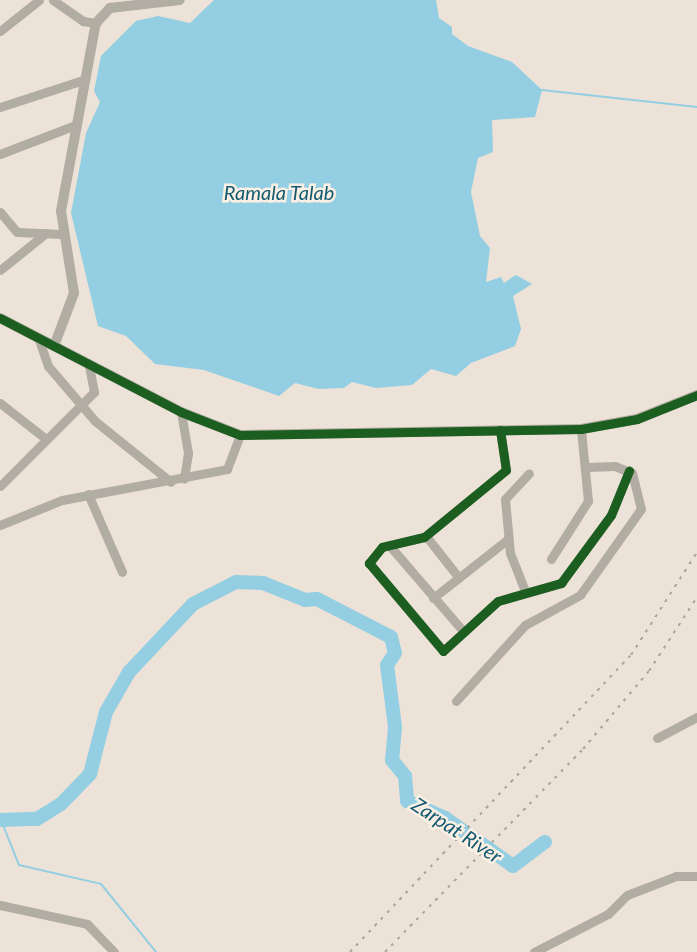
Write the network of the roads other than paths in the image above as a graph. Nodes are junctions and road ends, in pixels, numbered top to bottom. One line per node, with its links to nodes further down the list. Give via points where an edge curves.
1 (39, 0): 5 (street)
2 (53, 0): 4 (street, via 83,21)
3 (180, 0): 4 (street, via 110,8)
4 (96, 23): 6 (street)
5 (0, 31)
6 (83, 80): 7 (street); 8 (street)
7 (0, 107)
8 (73, 126): 9 (street); 12 (street)
9 (0, 154)
10 (0, 212): 11 (street, via 14,231)
11 (46, 233): 12 (street); 13 (street)
12 (61, 234): 16 (street, via 74,293)
13 (0, 270)
14 (0, 318): 15 (street)
15 (39, 337): 16 (street); 20 (street, via 48,366)
16 (54, 346): 17 (street)
17 (89, 366): 20 (street, via 95,390); 21 (street)
18 (697, 395): 22 (street, via 637,419)
19 (0, 404): 25 (street)
20 (81, 406): 25 (street); 30 (street, via 116,441)
21 (180, 412): 24 (street); 29 (street, via 188,453)
22 (581, 429): 23 (street); 26 (street)
23 (500, 430): 24 (street); 34 (street, via 506,470)
24 (240, 435): 29 (street, via 231,466)
25 (45, 439): 31 (street)
26 (586, 467): 27 (street); 37 (street, via 588,504)
27 (628, 471): 40 (street, via 611,515 561,583); 43 (street, via 642,496 641,509 594,577 578,597 525,625)
28 (529, 473): 35 (street, via 505,497)
29 (184, 479): 30 (street)
30 (171, 482): 32 (street)
31 (0, 486)
32 (88, 495): 33 (street); 38 (street)
33 (0, 525)
34 (426, 536): 36 (street); 39 (street)
35 (508, 539): 39 (street); 40 (street)
36 (389, 545): 41 (street); 42 (street, via 369,563 382,584 442,650)
37 (551, 559)
38 (122, 573)
39 (459, 578): 41 (street)
40 (525, 591): 42 (street, via 496,602)
41 (433, 598): 42 (street)
42 (463, 631)
43 (456, 701)
44 (697, 717): 45 (street)
45 (657, 738)
46 (697, 876): 49 (street, via 676,876 627,895 608,914)
47 (0, 905): 48 (street, via 87,924)
48 (114, 952)
49 (534, 952)

